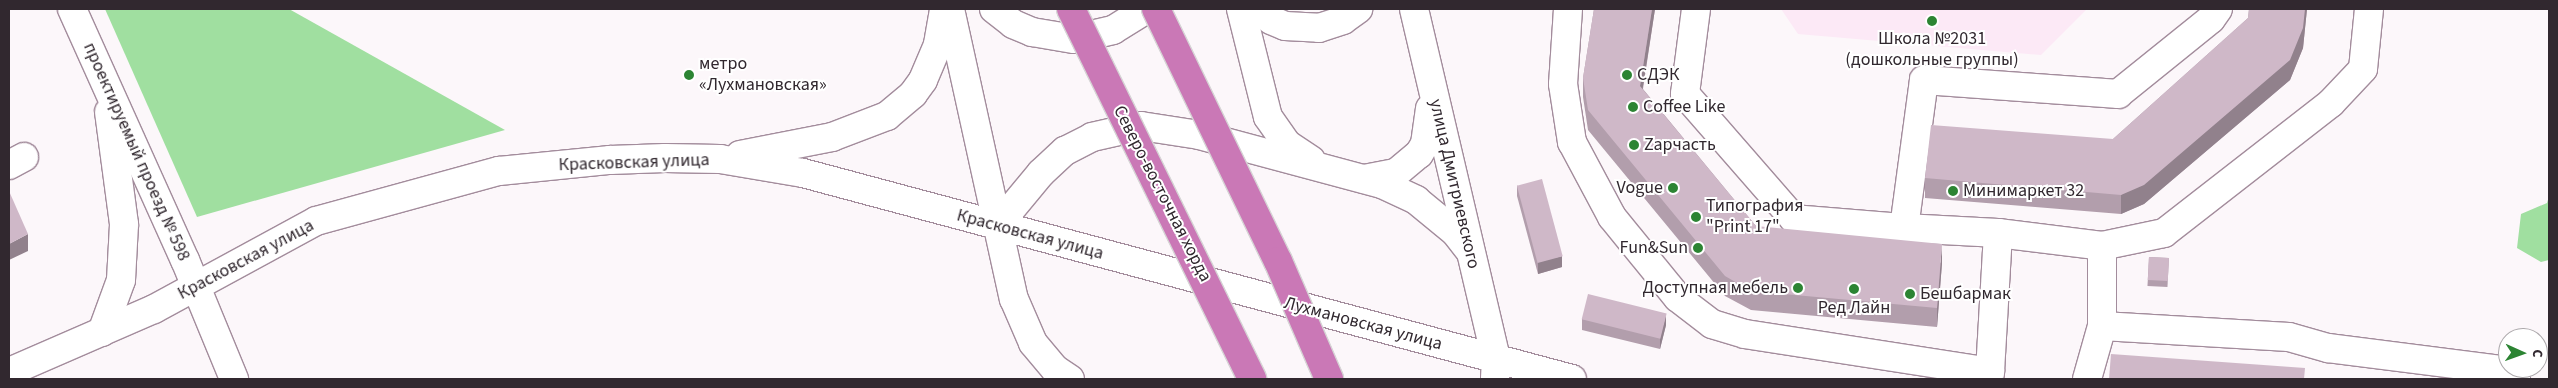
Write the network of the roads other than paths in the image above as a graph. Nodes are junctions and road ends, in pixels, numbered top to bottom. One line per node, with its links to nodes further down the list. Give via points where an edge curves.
1 (72, 9): 17 (street, проектируемый проезд № 598)
2 (944, 9): 18 (street, via 938,44 923,80 913,94 887,116 832,137)
3 (950, 9): 21 (street)
4 (994, 9): 6 (street, via 1013,24 1032,32 1074,39 1113,30)
5 (1071, 9): 34 (highway, Северо-восточная хорда, bridge)
6 (1147, 9)
7 (1156, 9): 35 (highway, bridge, via 1278,261)
8 (1241, 9): 19 (street, via 1268,117 1287,144)
9 (1257, 9): 10 (street, via 1285,26 1319,28 1343,20)
10 (1358, 9)
11 (1414, 9): 16 (street, улица Дмитриевского)
12 (1568, 9): 23 (street, via 1564,84 1572,142 1612,217 1678,298 1712,324 1745,334 1990,372)
13 (1696, 9): 22 (street, via 1685,94 1794,219)
14 (2218, 9): 22 (street, via 2211,19 2118,94 1924,80)
15 (2369, 9): 24 (street, via 2364,69 2331,103 2164,233)
16 (1428, 72): 20 (street, via 1431,119 1419,154 1396,172); 25 (street, улица Дмитриевского)
17 (105, 83): 27 (street, проектируемый проезд № 598); 29 (street, via 124,224 121,280)
18 (720, 159): 21 (street, Красковская улица, via 803,173); 27 (street, Красковская улица, via 610,160 499,172 316,221)
19 (1324, 170): 20 (street); 21 (street, via 1168,128 1140,126 1115,129 1092,137 1062,154)
20 (1364, 179): 25 (street, via 1416,200 1455,232)
21 (997, 226): 26 (street, Красковская улица); 33 (street, via 1022,322 1044,356)
22 (1904, 228): 23 (street)
23 (1998, 233): 24 (street)
24 (2102, 246): 28 (street)
25 (1470, 251): 30 (street, улица Дмитриевского)
26 (1155, 268): 30 (street, Лухмановская улица)
27 (196, 286): 29 (street, Красковская улица); 32 (street, проектируемый проезд № 598)
28 (2102, 326): 38 (street); 39 (street, via 2289,338 2328,348 2503,370)
29 (102, 332): 31 (street, Красковская улица)
30 (1495, 369): 36 (street); 37 (street, Лухмановская улица)
31 (9, 372)
32 (234, 379)
33 (1070, 379)
34 (1252, 379)
35 (1329, 379)
36 (1473, 379)
37 (1572, 379)
38 (2087, 379)
39 (2516, 379)

